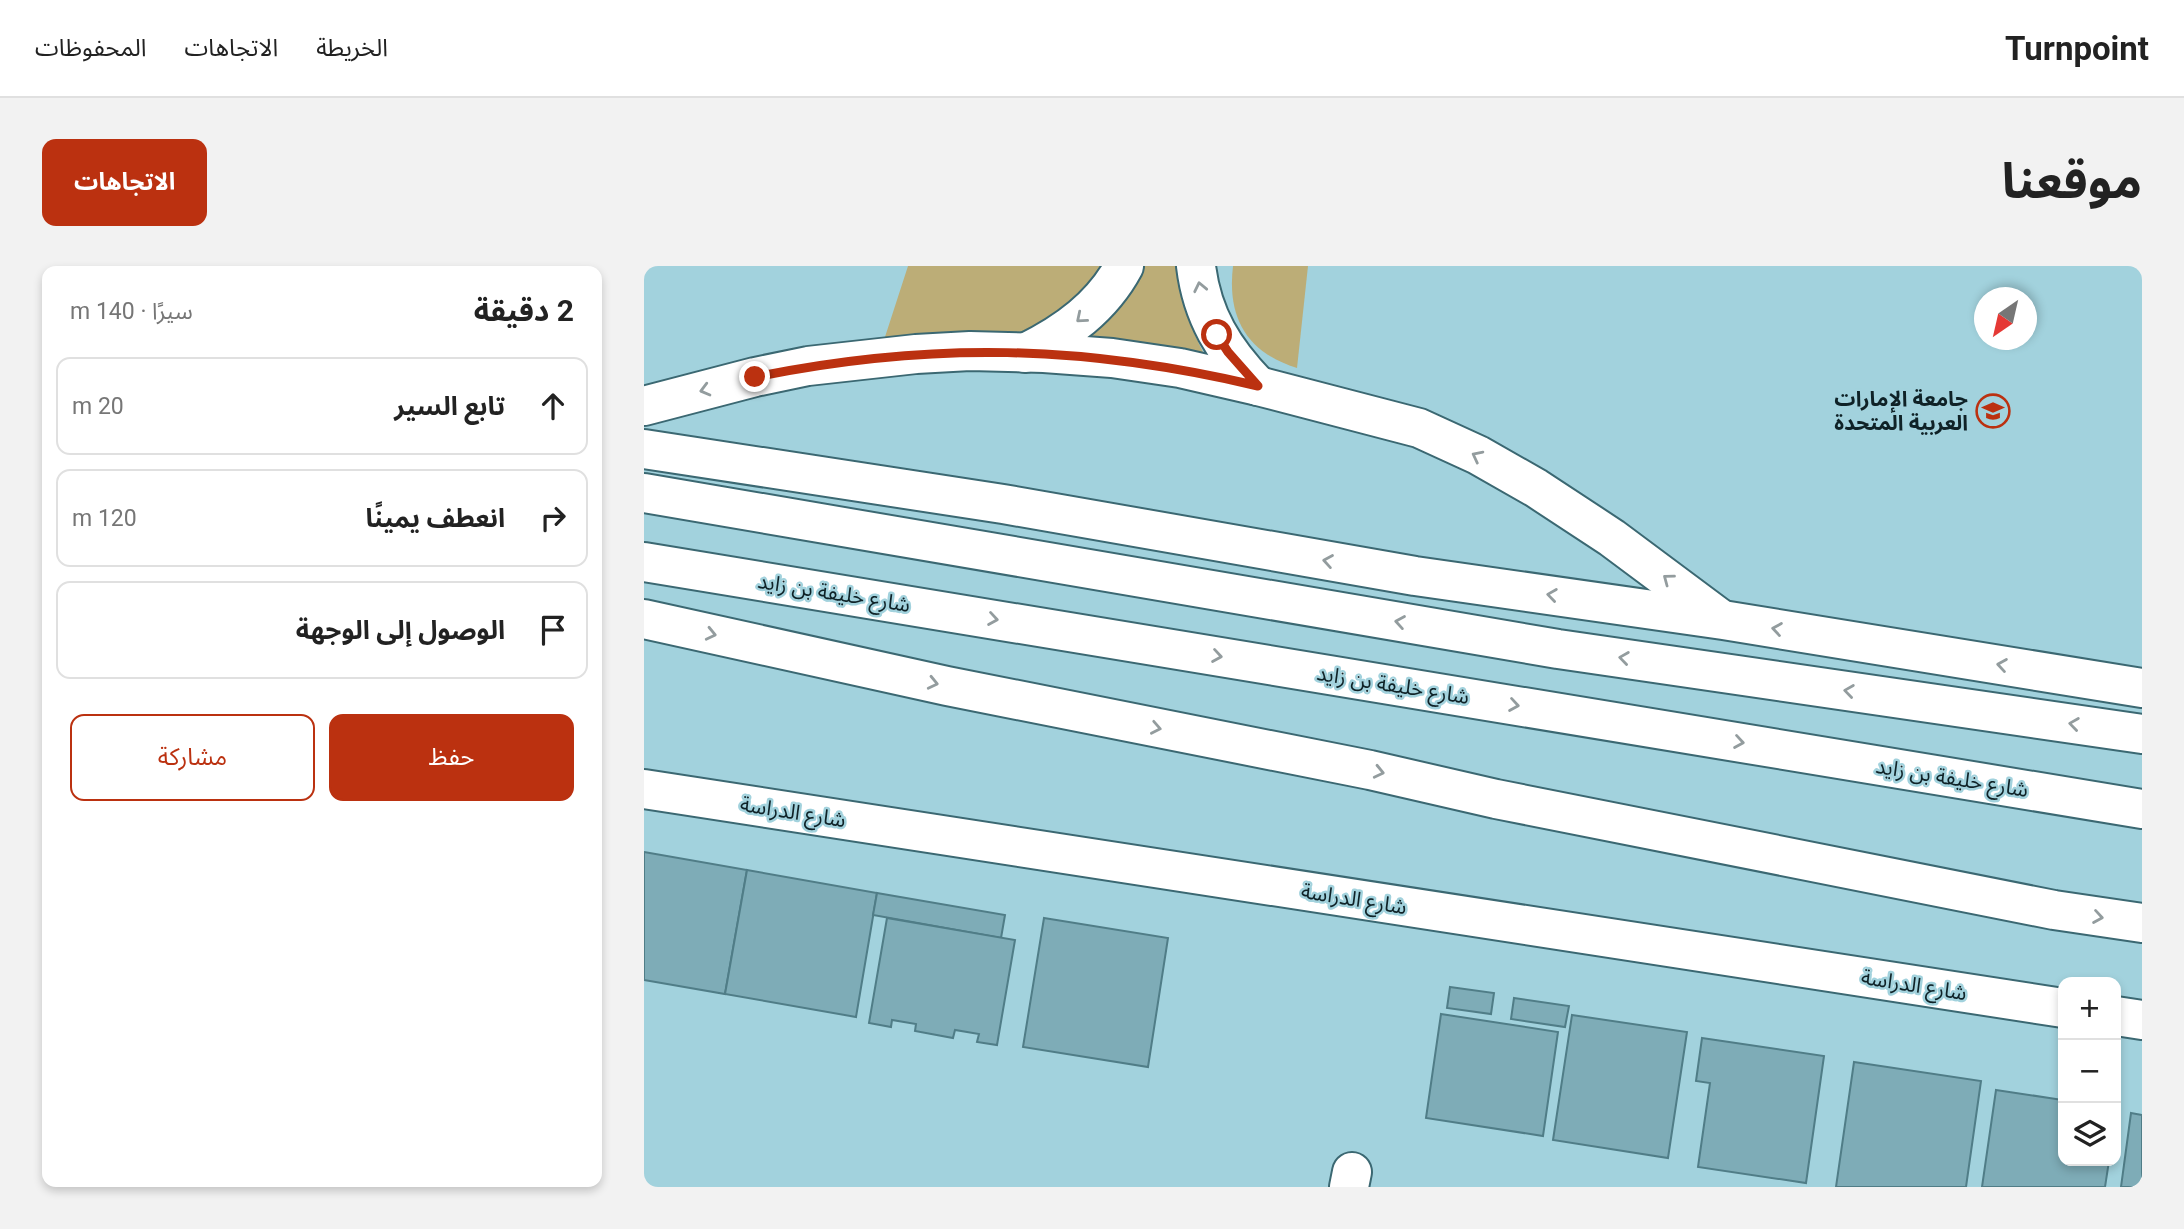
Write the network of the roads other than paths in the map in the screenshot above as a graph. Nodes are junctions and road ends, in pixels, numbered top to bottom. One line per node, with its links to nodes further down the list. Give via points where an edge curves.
1 (1124, 266): 3 (main road, one-way to 3, via 1089,312)
2 (1196, 266): 4 (main road, one-way to 2, via 1217,335)
3 (1024, 353): 4 (main road, via 1112,358); 5 (main road, one-way to 5, via 970,351 862,359 755,377)
4 (1258, 386): 10 (main road, one-way to 4, via 1612,538 1478,455 1419,428)
5 (644, 406)
6 (644, 449): 10 (main road, one-way to 6, via 1415,576 1003,504)
7 (644, 493): 12 (main road, one-way to 7, via 1558,649)
8 (644, 562): 14 (main road, شارع خليفة بن زايد, one-way to 14)
9 (644, 619): 15 (main road, one-way to 15, via 1496,799 2054,910)
10 (1723, 620): 11 (main road, one-way to 10)
11 (2142, 688)
12 (2142, 734)
13 (644, 789): 16 (main road, شارع الدراسة)
14 (2142, 809)
15 (2142, 923)
16 (2058, 1007)
17 (2121, 1017): 18 (main road)
18 (2142, 1020)

